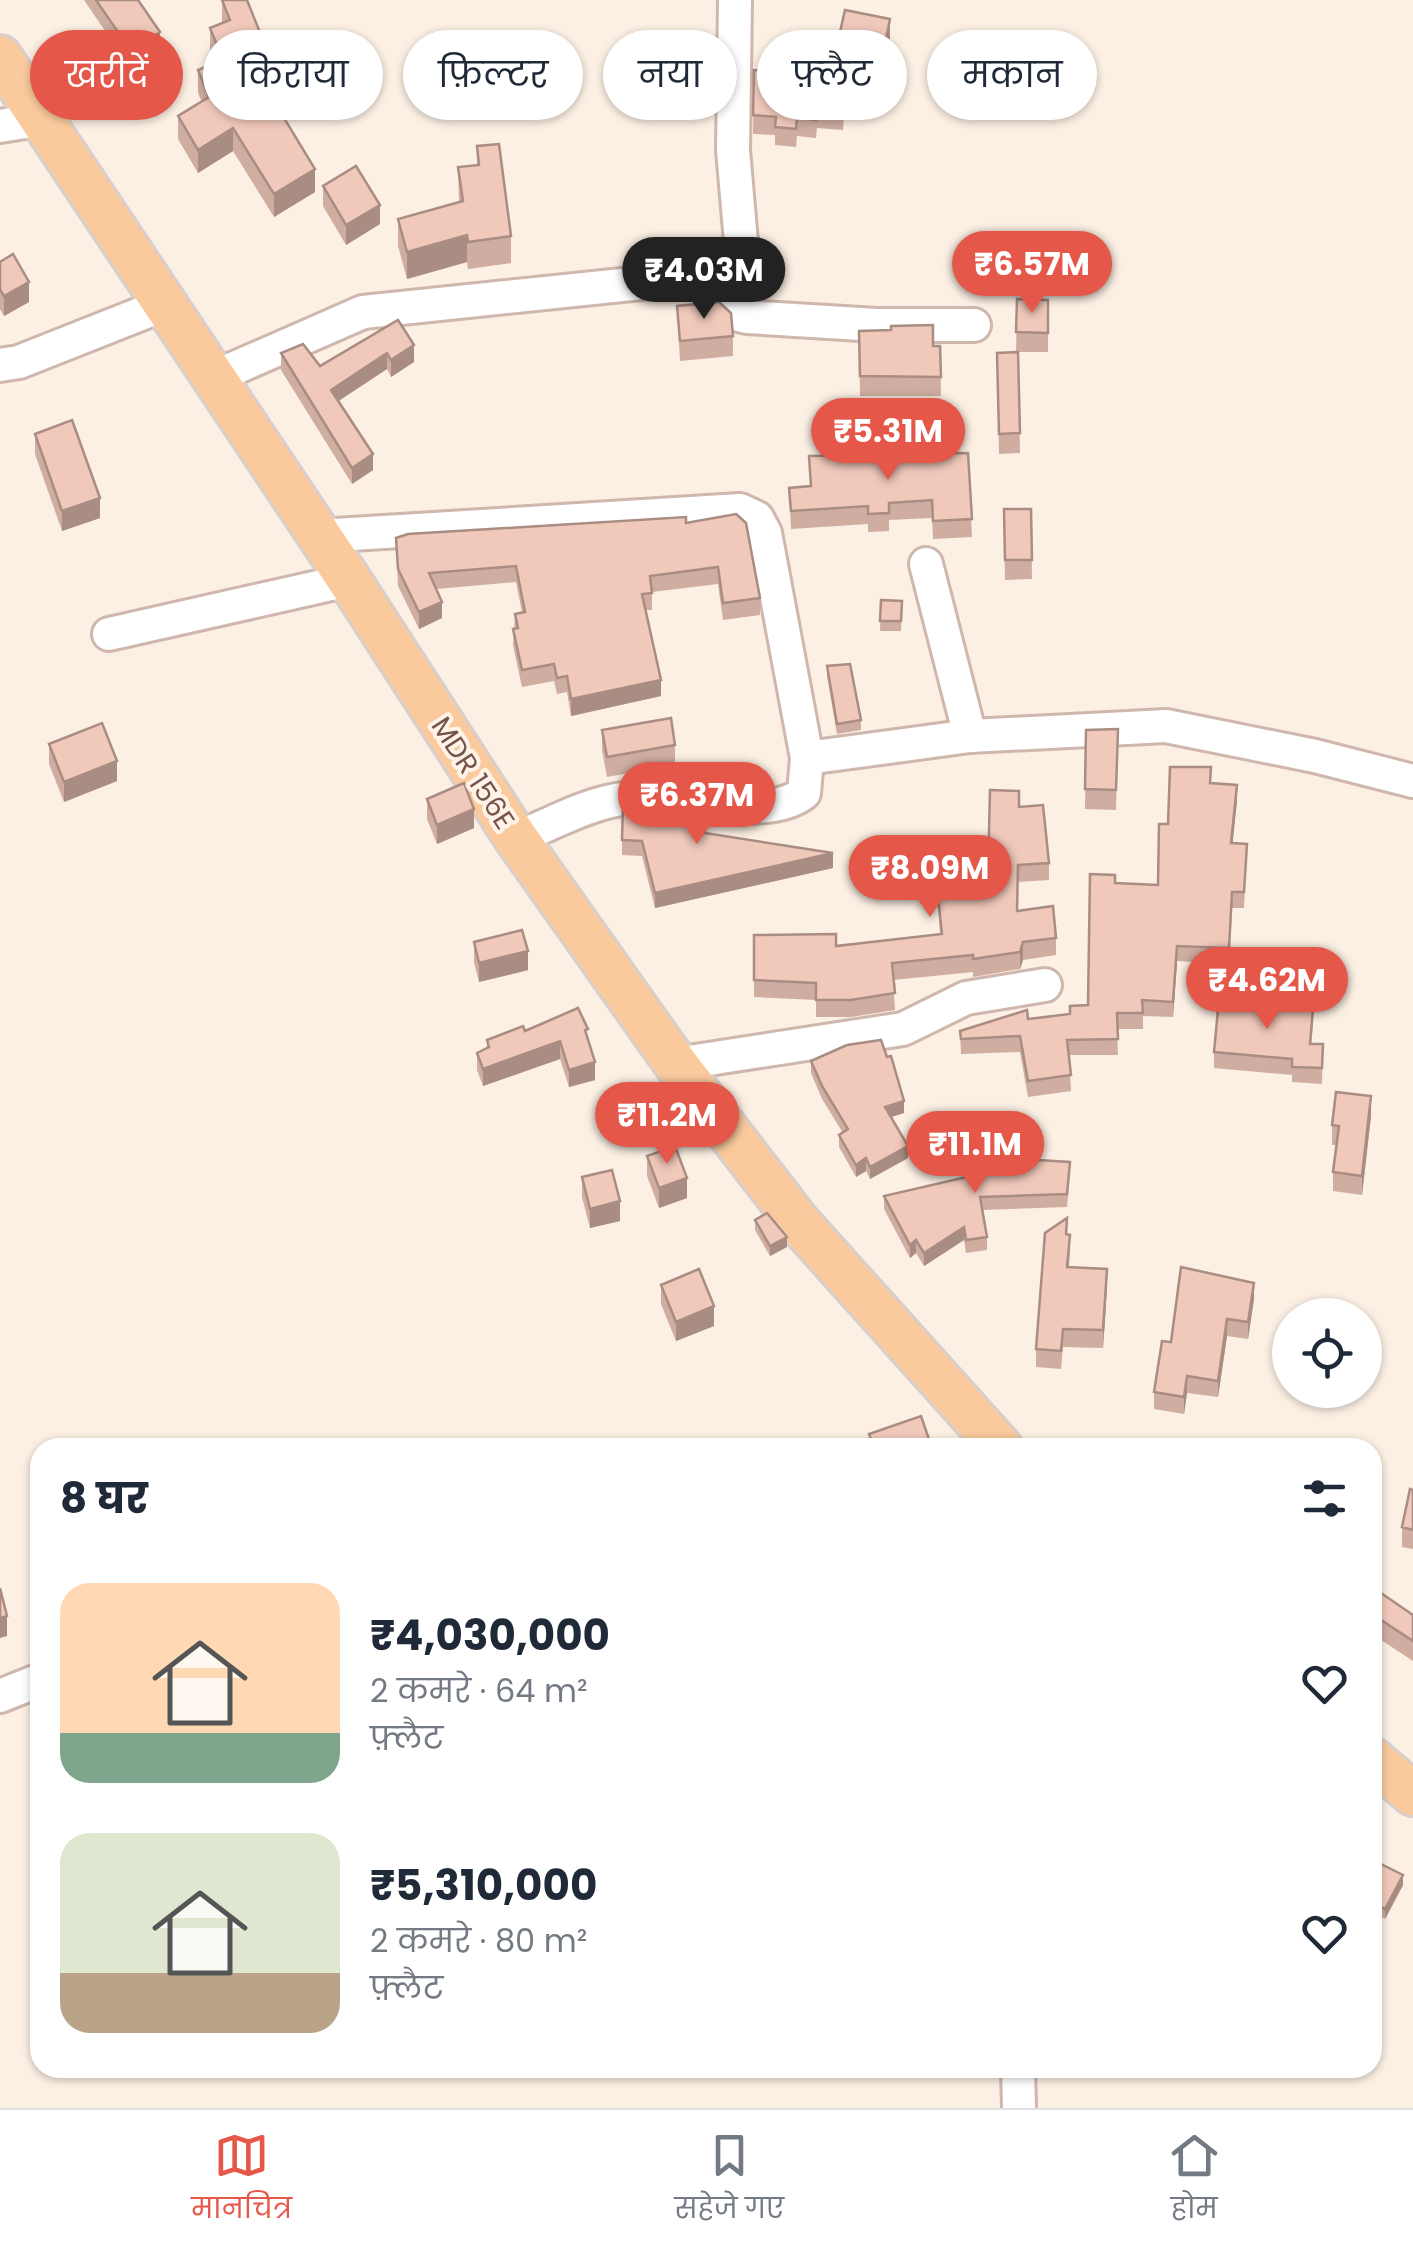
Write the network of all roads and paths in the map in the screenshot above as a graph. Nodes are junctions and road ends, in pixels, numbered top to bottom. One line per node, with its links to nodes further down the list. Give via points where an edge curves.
1 (736, 0): 6 (street, via 733,150 742,242)
2 (0, 56): 3 (main road, MDR 156E)
3 (30, 101)
4 (43, 120): 5 (street); 7 (main road, MDR 156E)
5 (0, 126)
6 (728, 274): 8 (street, via 733,308 747,317); 10 (street, via 364,312)
7 (163, 305): 9 (street); 10 (main road, MDR 156E)
8 (974, 325)
9 (0, 365)
10 (212, 378): 11 (main road, MDR 156E)
11 (319, 536): 13 (main road, MDR 156E); 16 (street, via 740,510 757,518 765,533)
12 (926, 564): 15 (street)
13 (349, 580): 14 (street); 18 (main road, MDR 156E)
14 (109, 634)
15 (970, 736): 16 (street); 17 (street, via 1166,726)
16 (807, 758): 18 (street, via 804,793 792,803 612,801)
17 (1413, 781)
18 (516, 838): 20 (main road, MDR 156E)
19 (1045, 985): 20 (street, via 966,998 903,1029)
20 (676, 1064): 21 (main road, MDR 156E, via 797,1222)
21 (992, 1438)
22 (30, 1684): 23 (street)
23 (0, 1696)
24 (1382, 1768): 25 (main road)
25 (1413, 1794)
26 (1018, 2078): 27 (street)
27 (1018, 2108)

